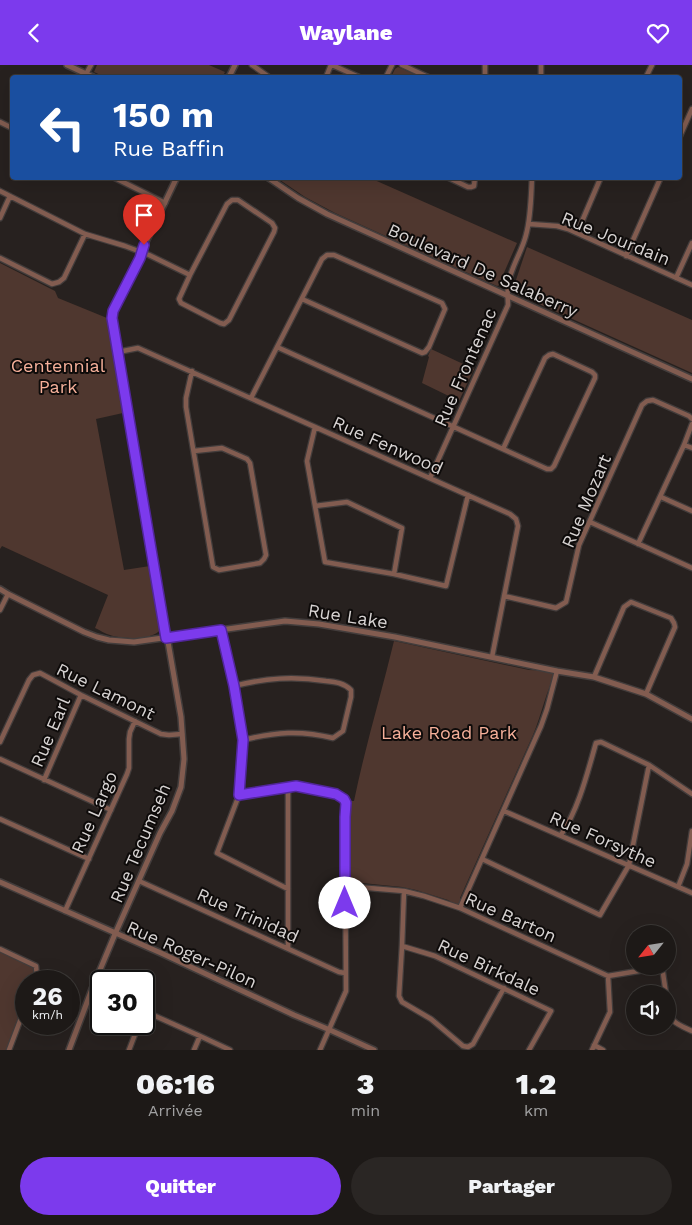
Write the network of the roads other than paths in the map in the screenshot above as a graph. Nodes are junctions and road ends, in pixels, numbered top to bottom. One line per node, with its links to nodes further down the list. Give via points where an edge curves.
1 (68, 65): 6 (street)
2 (90, 65): 6 (street)
3 (252, 65): 7 (street)
4 (332, 65): 8 (street)
5 (402, 65): 9 (street)
6 (86, 74)
7 (266, 75)
8 (354, 75)
9 (424, 75)
10 (692, 109): 11 (street)
11 (682, 132)
12 (119, 180): 22 (street)
13 (176, 180): 22 (street, Rue Tecumseh)
14 (271, 180): 34 (street, Boulevard De Salaberry, via 327,214)
15 (453, 180): 16 (street, via 471,187)
16 (475, 180)
17 (532, 180): 24 (street, Rue Frontenac)
18 (600, 180): 25 (street)
19 (660, 180): 29 (street)
20 (0, 191): 21 (street)
21 (10, 196): 23 (street); 26 (street)
22 (165, 203): 28 (street, Rue Tecumseh)
23 (0, 218)
24 (528, 224): 25 (street, Rue Jourdain, via 560,227); 34 (street, Rue Frontenac, via 508,283)
25 (577, 233): 29 (street, Rue Jourdain)
26 (85, 234): 28 (street); 30 (street, via 64,278 56,283 52,284)
27 (692, 243): 32 (street)
28 (141, 252): 31 (street); 37 (street, Rue Tecumseh, via 113,311)
29 (626, 255): 32 (street, Rue Jourdain)
30 (0, 258)
31 (190, 275): 31 (street, via 179,299 224,323 229,320 275,228 238,200 232,200)
32 (676, 278): 33 (street, Rue Jourdain)
33 (692, 285)
34 (508, 296): 39 (street, Boulevard De Salaberry); 44 (street, Rue Frontenac, via 508,305)
35 (302, 299): 35 (street, via 322,259 334,255 442,303 446,309 429,347 422,353); 36 (street)
36 (278, 347): 40 (street); 44 (street)
37 (118, 352): 38 (street, Rue Fenwood, via 138,348); 63 (street, Rue Tecumseh)
38 (192, 371): 40 (street, Rue Fenwood); 48 (street, via 186,407)
39 (692, 379)
40 (251, 398): 43 (street, Rue Fenwood)
41 (692, 419): 54 (street, Rue Mozart, via 652,400 642,405)
42 (692, 424): 45 (street)
43 (315, 427): 49 (street, Rue Fenwood); 52 (street, via 307,461)
44 (453, 427): 47 (street); 49 (street, Rue Frontenac)
45 (684, 445): 46 (street); 51 (street)
46 (692, 448)
47 (503, 449): 47 (street, via 551,469 595,378 592,372 553,354 545,358)
48 (194, 451): 48 (street, via 213,567 219,570 260,563 266,555 250,463 222,448)
49 (430, 478): 50 (street, Rue Fenwood)
50 (468, 495): 57 (street, via 446,586); 60 (street, Rue Fenwood, via 516,519 518,526)
51 (661, 497): 53 (street); 55 (street)
52 (315, 506): 57 (street, via 325,562); 57 (street, via 347,502 402,528)
53 (692, 511)
54 (590, 522): 55 (street); 60 (street, Rue Mozart, via 579,545 566,602 556,608)
55 (638, 544): 56 (street)
56 (692, 568)
57 (394, 575)
58 (0, 589): 59 (street, Rue Lake)
59 (8, 594): 61 (street); 63 (street, Rue Lake, via 97,637 134,642)
60 (504, 596): 64 (street, Rue Fenwood)
61 (0, 610)
62 (221, 630): 63 (street, Rue Lake); 64 (street, Rue Lake, via 285,621 319,624); 67 (street)
63 (166, 638): 72 (street, Rue Tecumseh)
64 (492, 657): 65 (street, Rue Lake)
65 (557, 671): 66 (street, Rue Lake); 82 (street, via 543,720)
66 (594, 677): 68 (street, Rue Lake); 68 (street, via 624,607 631,602 671,618 675,627)
67 (234, 686): 73 (street); 73 (street, via 289,677 341,683 351,690 343,731 333,738 293,732)
68 (646, 694): 70 (street, Rue Lake)
69 (81, 695): 71 (street, Rue Lamont); 74 (street, Rue Lamont, via 40,673 33,675); 77 (street, Rue Earl)
70 (692, 719)
71 (135, 721): 72 (street, Rue Lamont, via 162,734); 81 (street, Rue Largo, via 130,732 129,768)
72 (182, 733): 89 (street, Rue Tecumseh, via 181,787)
73 (243, 740): 79 (street)
74 (0, 742)
75 (0, 759): 77 (street)
76 (649, 765): 80 (street); 85 (street, via 601,742 596,743 580,797); 88 (street)
77 (44, 780): 81 (street)
78 (288, 788): 79 (street); 91 (street, via 296,786 336,794 345,800); 93 (street)
79 (239, 795): 93 (street, via 217,853)
80 (692, 795)
81 (111, 810): 86 (street, Rue Largo)
82 (504, 811): 85 (street, Rue Forsythe); 87 (street)
83 (0, 819): 86 (street)
84 (692, 831): 92 (street, via 687,864)
85 (561, 835): 88 (street, Rue Forsythe)
86 (89, 859): 97 (street, Rue Largo)
87 (482, 859): 88 (street, via 600,915); 96 (street)
88 (629, 865): 92 (street, Rue Forsythe)
89 (139, 881): 98 (street, Rue Tecumseh); 100 (street, Rue Trinidad)
90 (0, 882): 97 (street, Rue Roger-Pilon)
91 (345, 886): 94 (street, Rue Barton); 104 (street)
92 (678, 887): 95 (street, Rue Forsythe)
93 (288, 889): 100 (street)
94 (404, 891): 96 (street, Rue Barton); 99 (street)
95 (692, 893)
96 (460, 908): 106 (street, Rue Barton)
97 (65, 911): 98 (street, Rue Roger-Pilon)
98 (116, 934): 103 (street, Rue Tecumseh); 111 (street, Rue Roger-Pilon)
99 (402, 947): 107 (street, Rue Birkdale, via 435,956); 107 (street, via 398,996 463,1046 473,1044)
100 (288, 948): 104 (street, Rue Trinidad)
101 (0, 949): 102 (street, via 36,966)
102 (36, 970)
103 (100, 970)
104 (345, 973): 111 (street, via 346,991)
105 (626, 973): 106 (street)
106 (608, 976): 116 (street, via 610,1011)
107 (504, 988): 124 (street, Rue Birkdale, via 551,1011)
108 (90, 995): 118 (street, Rue Tecumseh)
109 (155, 1016): 115 (street)
110 (676, 1024): 112 (street)
111 (330, 1030): 122 (street); 123 (street, Rue Roger-Pilon)
112 (692, 1031)
113 (15, 1034): 117 (street)
114 (135, 1035): 119 (street)
115 (200, 1035): 120 (street); 121 (street)
116 (593, 1048): 125 (street)
117 (9, 1050)
118 (70, 1050)
119 (129, 1050)
120 (194, 1050)
121 (230, 1050)
122 (320, 1050)
123 (374, 1050)
124 (529, 1050)
125 (603, 1050)

